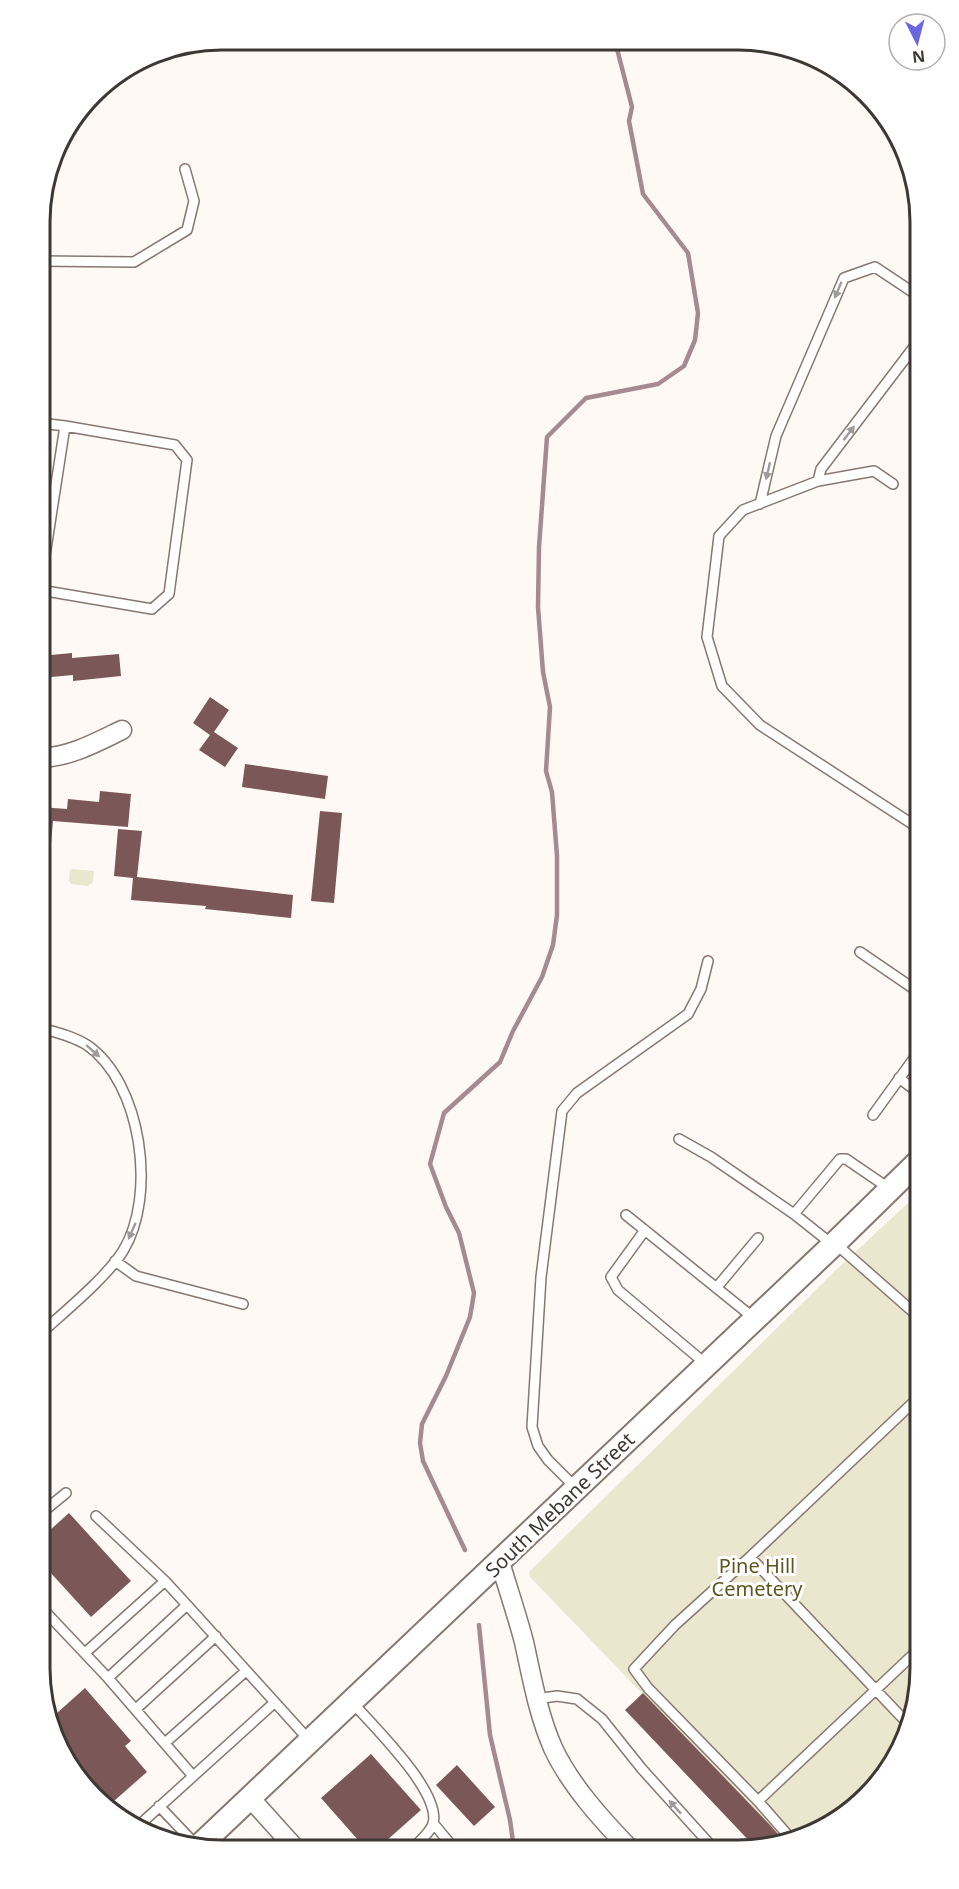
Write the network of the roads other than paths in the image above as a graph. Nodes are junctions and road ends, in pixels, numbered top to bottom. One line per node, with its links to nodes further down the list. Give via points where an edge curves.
1 (185, 169): 2 (lane, via 194,201 187,230 134,262)
2 (50, 261)
3 (910, 290): 9 (lane, one-way to 9, via 874,267 844,278 776,436)
4 (910, 352): 7 (lane, one-way to 4, via 821,469)
5 (50, 424): 6 (lane)
6 (65, 426): 10 (lane); 11 (lane, via 175,445 187,460 169,594 152,609)
7 (818, 481): 8 (lane, via 874,471); 9 (lane)
8 (893, 484)
9 (760, 504): 14 (lane, via 743,510 719,536 707,637 722,686 760,725)
10 (50, 524)
11 (50, 591)
12 (122, 730): 13 (street, via 83,749)
13 (50, 758)
14 (910, 822)
15 (860, 952): 17 (lane)
16 (708, 961): 39 (lane, via 701,989 687,1014 577,1093 562,1111 541,1277 532,1427 548,1460)
17 (909, 986)
18 (50, 1031): 31 (lane, one-way to 31, via 87,1045 109,1065 124,1091 135,1124 142,1190 137,1220)
19 (909, 1064): 20 (lane)
20 (899, 1078): 21 (lane); 22 (lane)
21 (909, 1086)
22 (873, 1115)
23 (679, 1139): 26 (lane)
24 (909, 1170): 25 (street, South Mebane Street)
25 (890, 1189): 26 (lane, via 846,1159 840,1159); 30 (street, South Mebane Street)
26 (794, 1214): 30 (lane)
27 (626, 1215): 28 (lane)
28 (645, 1230): 32 (lane); 37 (lane, via 610,1277 618,1290)
29 (758, 1238): 32 (lane)
30 (834, 1244): 34 (lane); 35 (street, South Mebane Street)
31 (115, 1261): 33 (lane, via 136,1276); 36 (lane)
32 (717, 1287): 35 (lane)
33 (243, 1304)
34 (909, 1309)
35 (755, 1319): 37 (street, South Mebane Street)
36 (50, 1325)
37 (707, 1365): 39 (street, South Mebane Street)
38 (909, 1406): 43 (lane)
39 (577, 1489): 44 (street, South Mebane Street)
40 (66, 1493): 41 (lane)
41 (50, 1506)
42 (96, 1516): 45 (lane)
43 (750, 1557): 53 (lane); 63 (lane, via 633,1669)
44 (500, 1562): 54 (street); 55 (street, South Mebane Street)
45 (165, 1581): 46 (lane); 49 (lane)
46 (187, 1605): 48 (lane); 52 (lane)
47 (50, 1616): 49 (lane)
48 (216, 1636): 51 (lane); 57 (lane)
49 (85, 1653): 52 (lane)
50 (909, 1658): 53 (lane)
51 (246, 1671): 56 (lane); 60 (lane)
52 (108, 1678): 57 (lane)
53 (874, 1690): 58 (lane); 63 (lane)
54 (536, 1699): 73 (street, via 554,1750 569,1775); 74 (lane, one-way to 54, via 602,1719 577,1699)
55 (352, 1702): 59 (street, South Mebane Street); 66 (lane, via 418,1778 431,1804)
56 (274, 1703): 59 (lane); 61 (lane)
57 (136, 1709): 60 (lane)
58 (902, 1718)
59 (310, 1742): 62 (street, South Mebane Street)
60 (166, 1743): 61 (lane)
61 (193, 1776): 64 (lane)
62 (251, 1799): 69 (street, South Mebane Street); 70 (street)
63 (758, 1801): 67 (lane)
64 (159, 1806): 65 (lane); 68 (lane)
65 (144, 1820)
66 (433, 1823): 71 (lane); 72 (lane)
67 (786, 1832)
68 (187, 1836)
69 (208, 1839)
70 (288, 1840)
71 (422, 1840)
72 (447, 1840)
73 (622, 1840)
74 (706, 1840)

